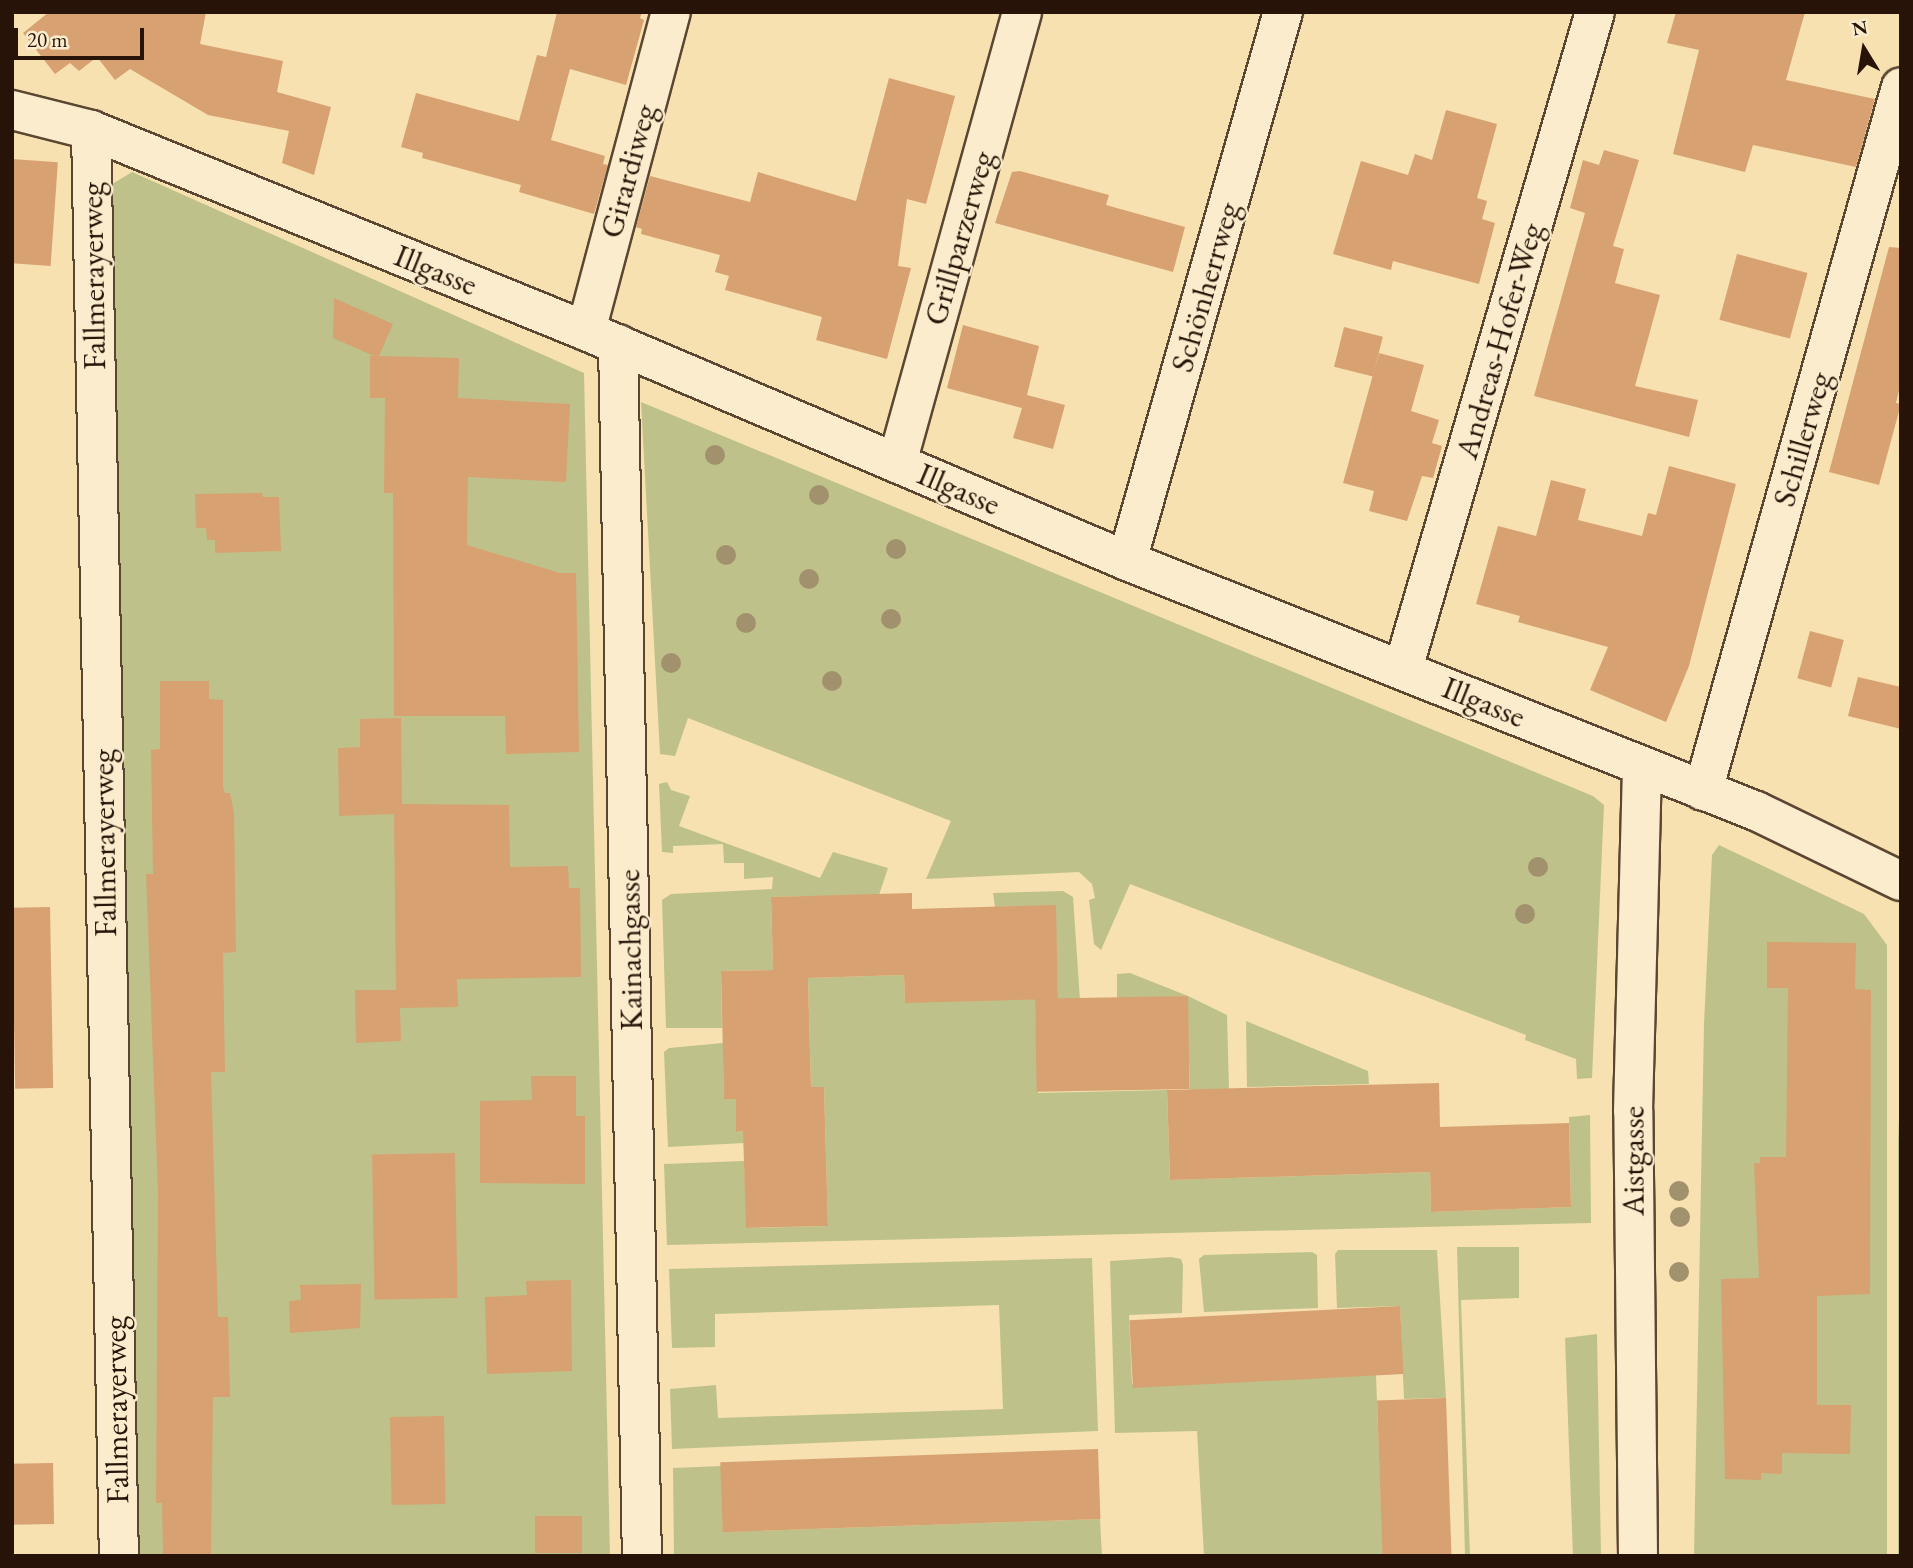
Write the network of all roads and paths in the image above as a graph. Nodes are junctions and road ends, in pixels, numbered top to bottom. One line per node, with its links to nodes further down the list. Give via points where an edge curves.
1 (671, 12): 8 (street, Girardiweg)
2 (1022, 12): 9 (street, Grillparzerweg)
3 (1283, 12): 10 (street, Schönherrweg)
4 (1595, 12): 11 (street, Andreas-Hofer-Weg)
5 (1901, 87): 13 (street, Schillerweg)
6 (12, 110): 7 (street, Illgasse)
7 (91, 130): 8 (street, Illgasse); 15 (street, Fallmerayerweg)
8 (602, 338): 9 (street, Illgasse); 16 (street, Kainachgasse)
9 (897, 463): 10 (street, Illgasse)
10 (1126, 561): 11 (street, Illgasse)
11 (1403, 669): 12 (street, Illgasse)
12 (1642, 767): 13 (street, Illgasse); 17 (street, Aistgasse, via 1633,1111)
13 (1703, 791): 14 (street, Illgasse, via 1756,811)
14 (1901, 881)
15 (119, 1556)
16 (642, 1556)
17 (1638, 1556)

